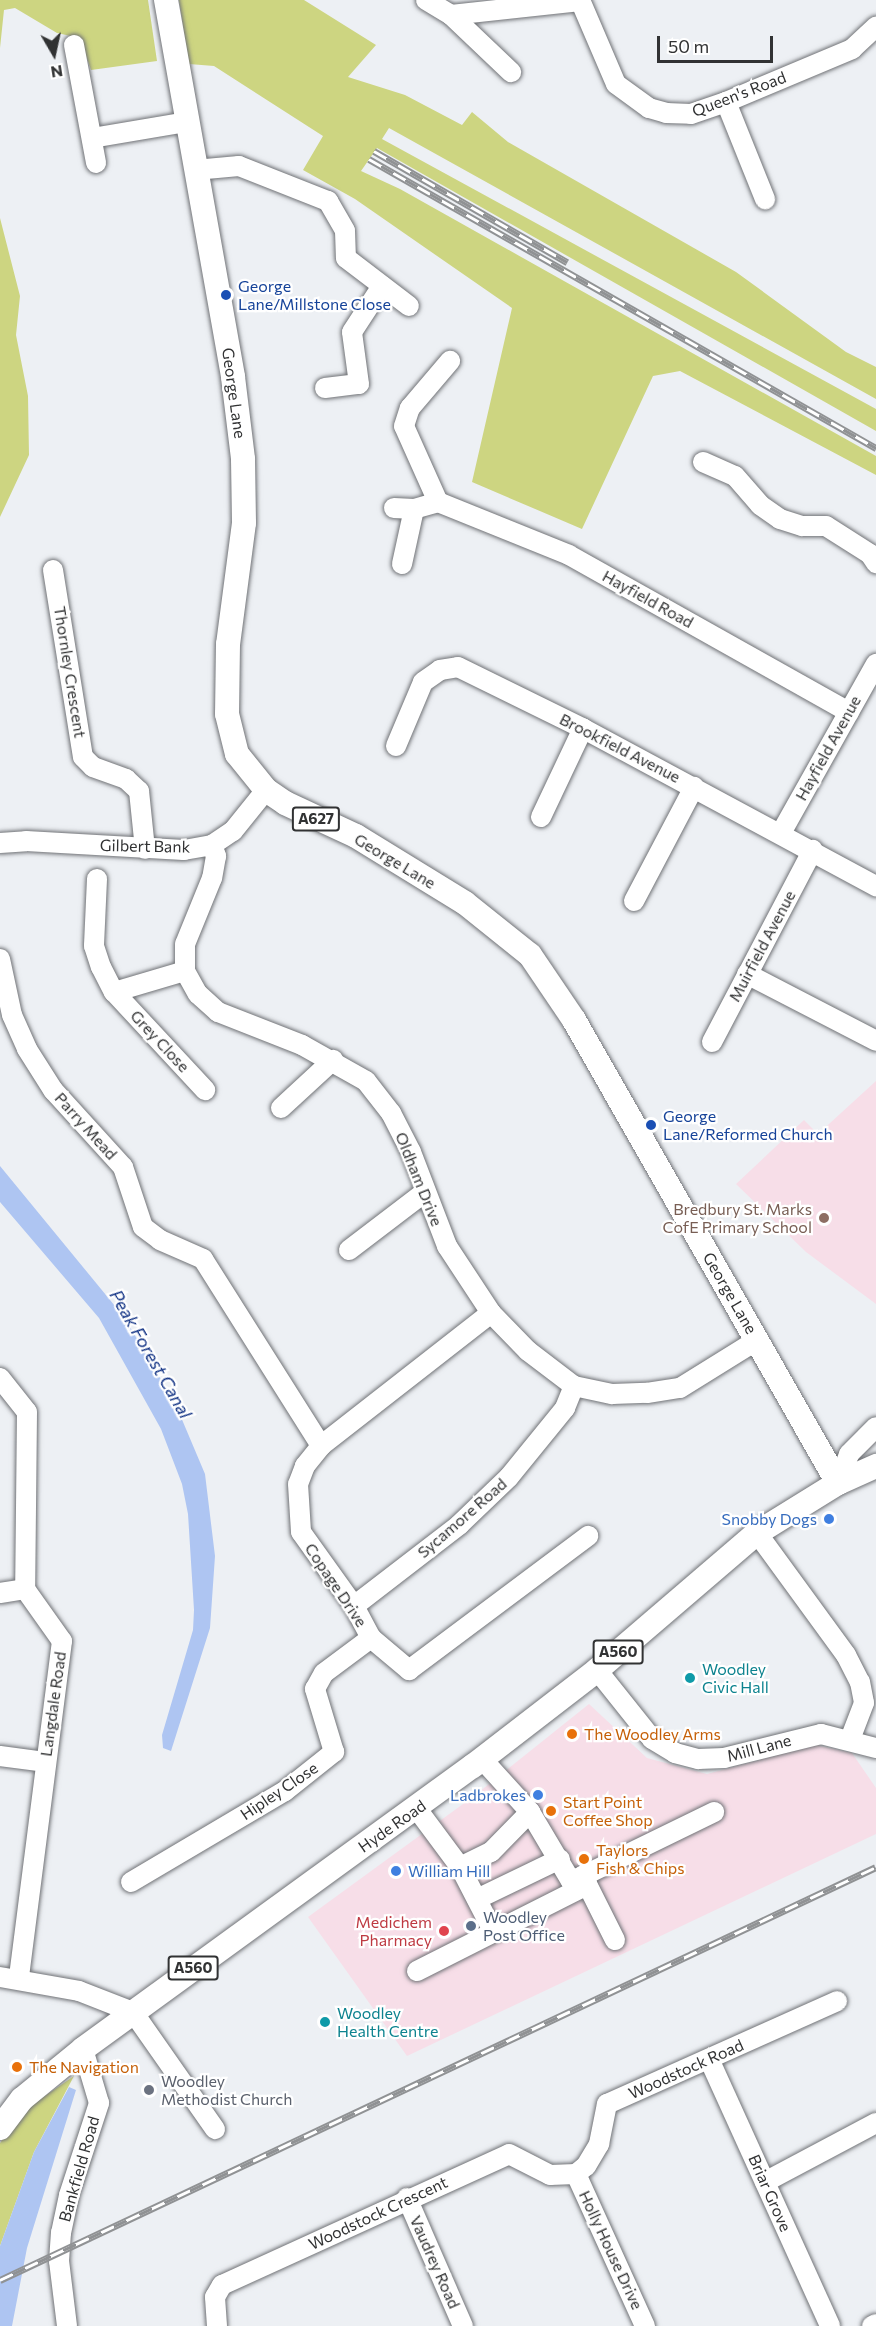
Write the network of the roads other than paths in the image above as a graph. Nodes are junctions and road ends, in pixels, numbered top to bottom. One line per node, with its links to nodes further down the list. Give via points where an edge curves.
1 (166, 0): 9 (main road, George Lane / A627)
2 (426, 0): 4 (street)
3 (580, 1): 4 (street); 8 (street, Queen's Road, via 616,84 631,96 666,113 691,114)
4 (452, 15): 7 (street)
5 (876, 27): 8 (street, Queen's Road, via 852,49)
6 (74, 45): 10 (street)
7 (512, 72)
8 (726, 102): 13 (street)
9 (187, 122): 10 (street); 12 (main road, George Lane / A627)
10 (92, 138): 11 (street)
11 (96, 163)
12 (195, 170): 14 (street, via 239,166 328,201 345,231 346,258); 30 (main road, George Lane / A627, via 233,377 243,459 244,523 228,644 227,714 237,754)
13 (765, 199)
14 (382, 286): 15 (street); 17 (street, via 352,332 359,384)
15 (409, 306)
16 (450, 361): 19 (street, via 410,408 404,426)
17 (326, 388)
18 (703, 462): 23 (street, via 735,476 760,505 780,519 802,526 826,526 870,554)
19 (438, 502): 21 (street); 26 (street, Hayfield Road, via 569,555)
20 (394, 508): 21 (street)
21 (414, 509): 22 (street)
22 (402, 564)
23 (876, 564)
24 (53, 570): 35 (street, Thornley Crescent, via 83,757 93,767 126,779 139,791)
25 (876, 664): 26 (street, Hayfield Avenue)
26 (849, 712): 32 (street, Hayfield Avenue)
27 (583, 728): 28 (street, Brookfield Avenue, via 458,667 440,670 423,682); 29 (street, Brookfield Avenue); 31 (street)
28 (396, 746)
29 (694, 787): 32 (street, Brookfield Avenue); 39 (street)
30 (266, 790): 34 (street, Gilbert Bank, via 233,831); 52 (main road, George Lane / A627, via 356,836 465,903 530,955 574,1020)
31 (542, 817)
32 (781, 833): 36 (street, Brookfield Avenue)
33 (0, 843): 35 (street, Gilbert Bank, via 26,841)
34 (212, 845): 35 (street, Gilbert Bank); 41 (street, via 216,856 212,878 185,944)
35 (145, 849)
36 (813, 850): 38 (street, Brookfield Avenue); 42 (street, Muirfield Avenue)
37 (98, 879): 43 (street, Grey Close, via 94,946)
38 (876, 886)
39 (634, 901)
40 (0, 959): 56 (street, Parry Mead, via 12,1015 27,1049 53,1090 123,1167 143,1227 160,1240 203,1259)
41 (186, 971): 43 (street, Grey Close); 46 (street, Oldham Drive, via 198,994 218,1012)
42 (747, 974): 44 (street); 45 (street, Muirfield Avenue)
43 (114, 992): 47 (street, Grey Close)
44 (876, 1041)
45 (712, 1042)
46 (333, 1060): 48 (street); 49 (street, Oldham Drive, via 366,1081 391,1113)
47 (205, 1090)
48 (281, 1108)
49 (425, 1192): 50 (street); 51 (street, Oldham Drive, via 447,1246)
50 (350, 1250)
51 (491, 1313): 54 (street, Oldham Drive, via 528,1351); 56 (street, Copage Drive)
52 (757, 1340): 54 (street, Oldham Drive, via 680,1388 612,1394); 58 (main road, George Lane / A627)
53 (0, 1378): 61 (street, via 27,1412)
54 (574, 1386): 63 (street, Sycamore Road, via 565,1408 509,1477 459,1525)
55 (876, 1427): 58 (street, via 849,1454)
56 (321, 1446): 63 (street, Copage Drive, via 305,1466 298,1484 301,1532)
57 (876, 1466): 58 (main road, Hyde Road / A560)
58 (838, 1484): 59 (main road, Hyde Road / A560)
59 (757, 1533): 65 (main road, Hyde Road / A560); 66 (street, via 846,1655)
60 (588, 1536): 64 (street, Copage Drive, via 409,1670)
61 (25, 1589): 62 (street); 71 (street, Langdale Road, via 62,1641)
62 (0, 1593)
63 (354, 1606): 64 (street, Copage Drive)
64 (371, 1638): 78 (street, Hipley Close, via 324,1673 315,1689 334,1752 285,1791)
65 (597, 1670): 67 (street, Mill Lane, via 652,1739 675,1753 698,1759 724,1758 804,1736 821,1734); 70 (main road, Hyde Road / A560)
66 (870, 1707): 67 (street)
67 (850, 1739): 68 (street, Mill Lane)
68 (876, 1748)
69 (0, 1756): 71 (street)
70 (482, 1759): 72 (main road, Hyde Road / A560); 73 (street)
71 (45, 1762): 83 (street, Langdale Road)
72 (417, 1809): 76 (street); 85 (main road, Hyde Road / A560)
73 (530, 1812): 75 (street); 76 (street, via 491,1852)
74 (714, 1812): 77 (street)
75 (560, 1859): 77 (street, via 571,1881); 79 (street)
76 (460, 1867): 79 (street)
77 (585, 1880): 80 (street); 81 (street)
78 (131, 1882)
79 (477, 1899): 80 (street)
80 (493, 1931): 82 (street)
81 (615, 1940)
82 (417, 1971)
83 (9, 1978): 85 (street, via 79,1990)
84 (837, 2001): 87 (street, Woodstock Road)
85 (133, 2012): 86 (main road, Hyde Road / A560); 90 (street)
86 (83, 2049): 89 (main road, Hyde Road / A560, via 22,2099); 94 (street, Bankfield Road, via 99,2103 61,2233 59,2261)
87 (710, 2059): 91 (street, Woodstock Road, via 607,2103 599,2144 586,2166); 92 (street, Briar Grove)
88 (876, 2123): 92 (street)
89 (0, 2128)
90 (215, 2129)
91 (576, 2174): 93 (street, Woodstock Crescent, via 549,2175 509,2154); 97 (street, Holly House Drive)
92 (765, 2182): 98 (street, Briar Grove)
93 (407, 2199): 95 (street, Woodstock Crescent, via 222,2285 214,2296); 96 (street, Vaudrey Road)
94 (67, 2326)
95 (217, 2326)
96 (463, 2326)
97 (645, 2326)
98 (830, 2326)

